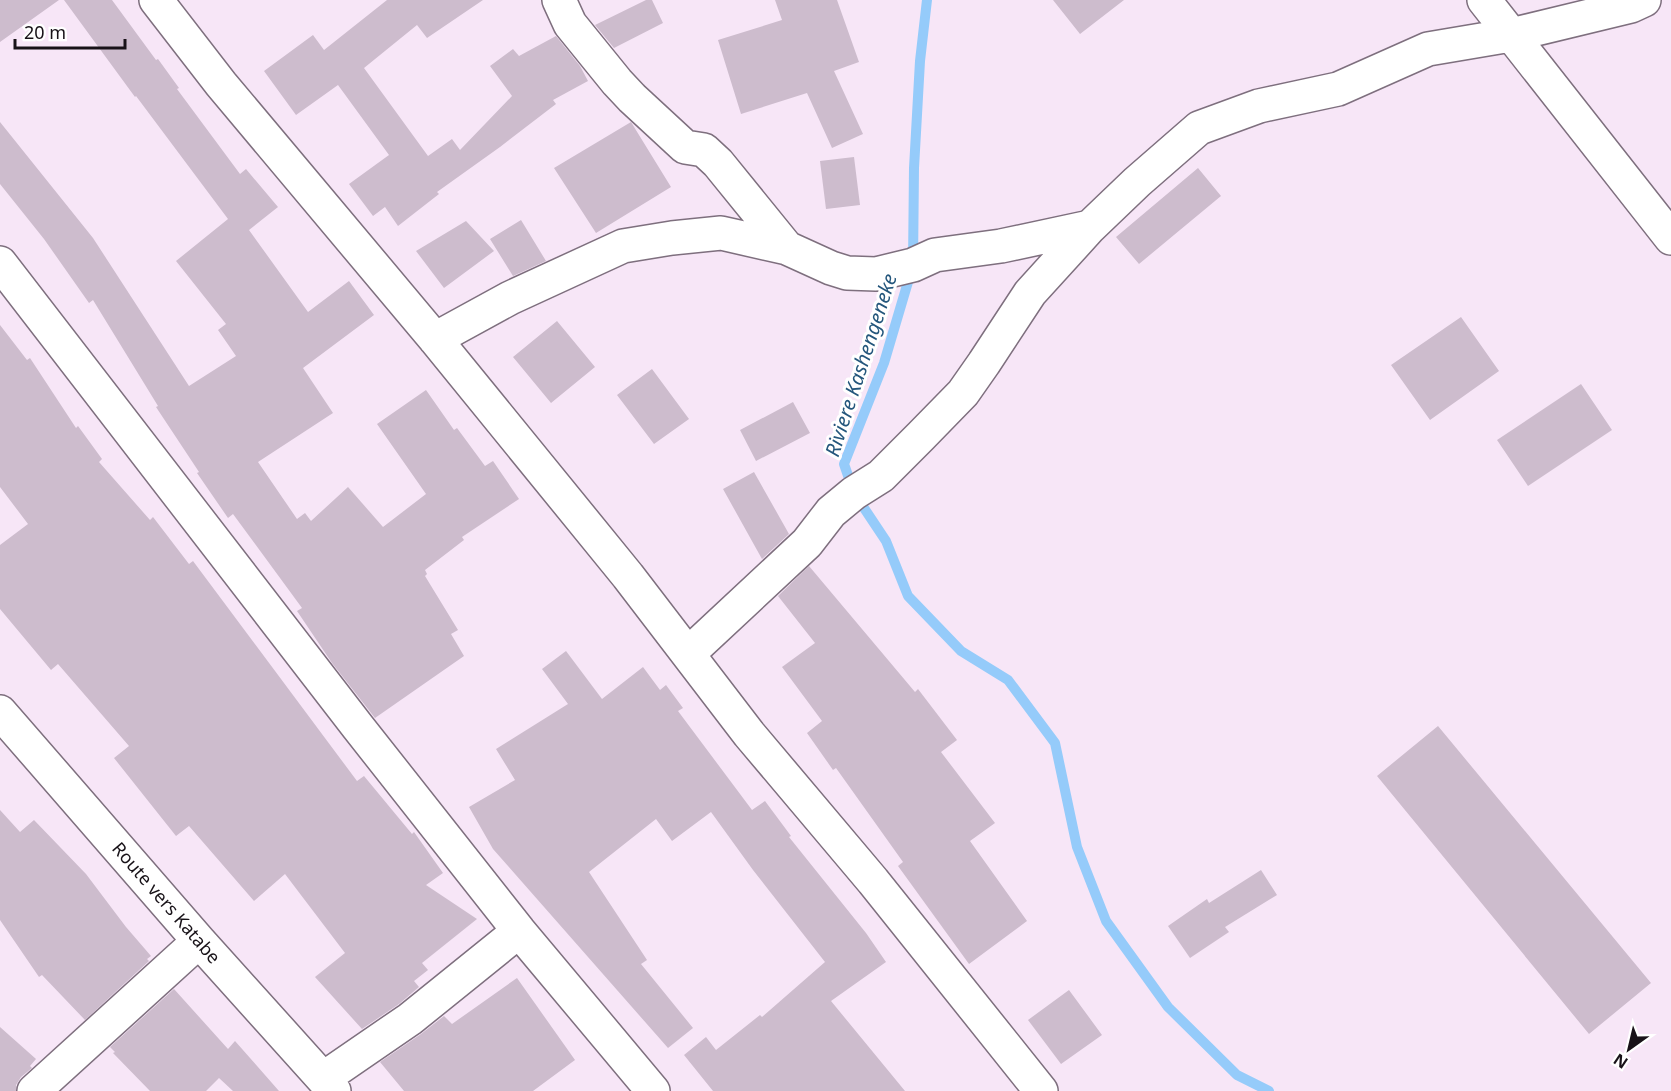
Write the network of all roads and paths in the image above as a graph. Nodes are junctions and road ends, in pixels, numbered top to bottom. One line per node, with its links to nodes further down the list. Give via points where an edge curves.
1 (156, 0): 10 (street, via 221,84)
2 (559, 0): 8 (street, via 570,24 617,82 685,147 704,150 718,163)
3 (1484, 0): 5 (street)
4 (1644, 0): 5 (street)
5 (1511, 34): 6 (street, via 1428,50 1338,89 1259,106 1199,128); 7 (street)
6 (1090, 227): 8 (street, via 935,255 876,274 847,273); 11 (street, via 1030,293 963,393 881,476 831,512 807,543)
7 (1671, 238)
8 (787, 248): 10 (street, via 720,233 623,246 510,298)
9 (0, 263): 13 (street)
10 (435, 339): 11 (street)
11 (688, 654): 18 (street)
12 (0, 712): 14 (street, Route vers Katabe)
13 (519, 931): 15 (street); 17 (street)
14 (199, 941): 15 (street, Route vers Katabe); 16 (street)
15 (329, 1085)
16 (34, 1091)
17 (653, 1091)
18 (1041, 1091)

